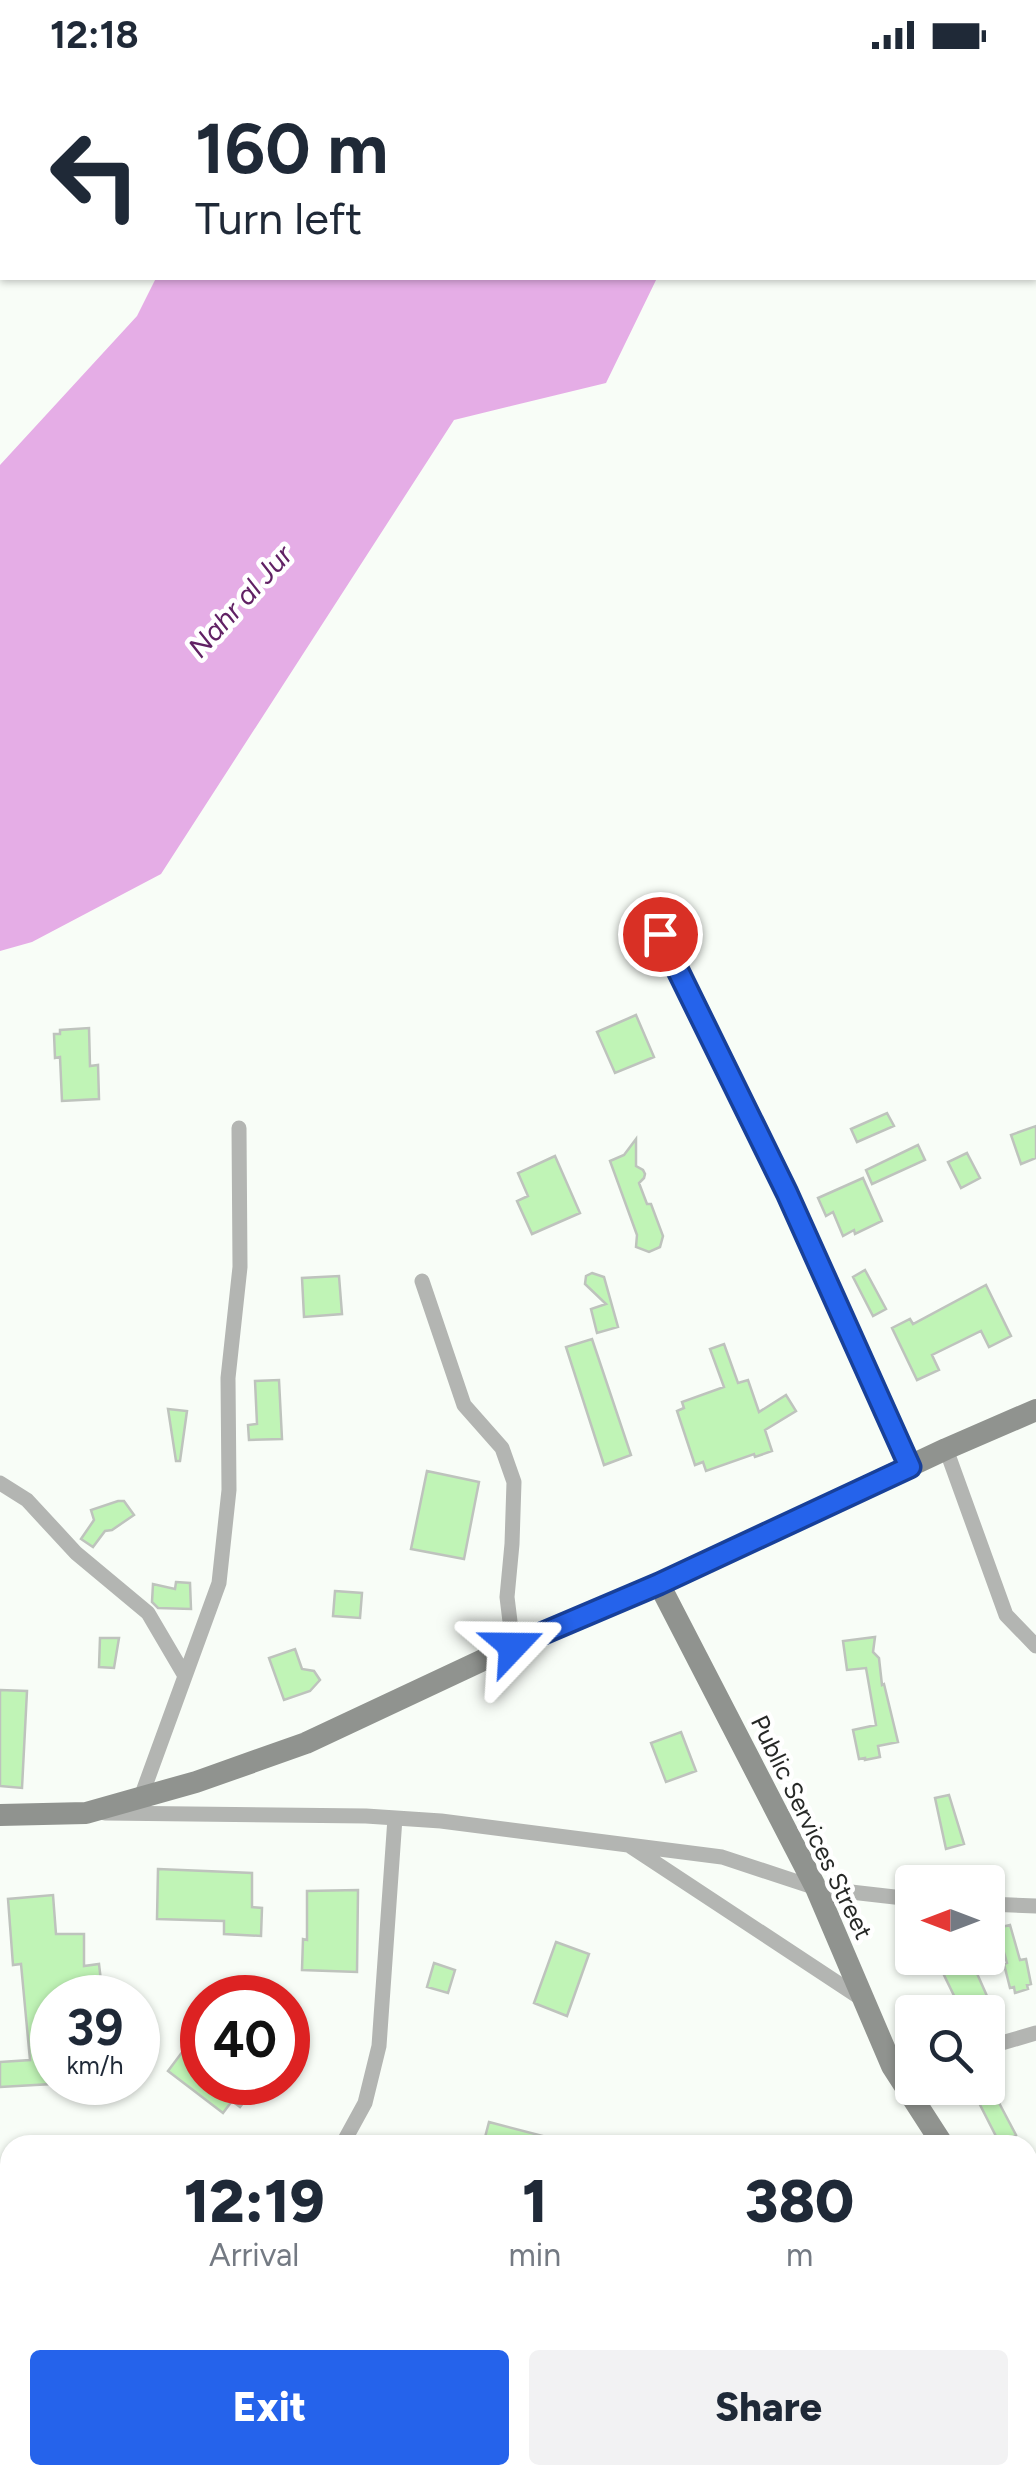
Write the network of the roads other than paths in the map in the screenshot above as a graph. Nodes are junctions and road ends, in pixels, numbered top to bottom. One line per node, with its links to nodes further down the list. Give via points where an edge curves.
1 (660, 934): 6 (street)
2 (239, 1128): 11 (street, via 229,1490 219,1583)
3 (422, 1281): 9 (street, via 464,1405 502,1448 514,1482 507,1597)
4 (1036, 1410): 5 (street)
5 (946, 1449): 6 (street); 10 (street, via 1006,1615)
6 (910, 1467): 8 (street)
7 (0, 1483): 11 (street, via 27,1500 76,1554 148,1613)
8 (659, 1584): 9 (street); 17 (street, Public Services Street)
9 (513, 1646): 12 (street, via 306,1742)
10 (1036, 1646)
11 (184, 1676): 12 (street)
12 (141, 1798): 13 (street)
13 (86, 1813): 14 (street); 15 (street)
14 (0, 1815)
15 (395, 1818): 16 (street); 26 (street, via 379,2046 366,2103)
16 (627, 1844): 17 (street, via 722,1857); 21 (street)
17 (816, 1888): 18 (street); 21 (street, Public Services Street)
18 (895, 1897)
19 (1005, 1905): 20 (street)
20 (1036, 1906)
21 (864, 2001): 24 (street, Public Services Street)
22 (1036, 2033): 23 (street)
23 (1005, 2043)
24 (895, 2052)
25 (923, 2105): 27 (street, Public Services Street)
26 (348, 2135)
27 (938, 2135)

